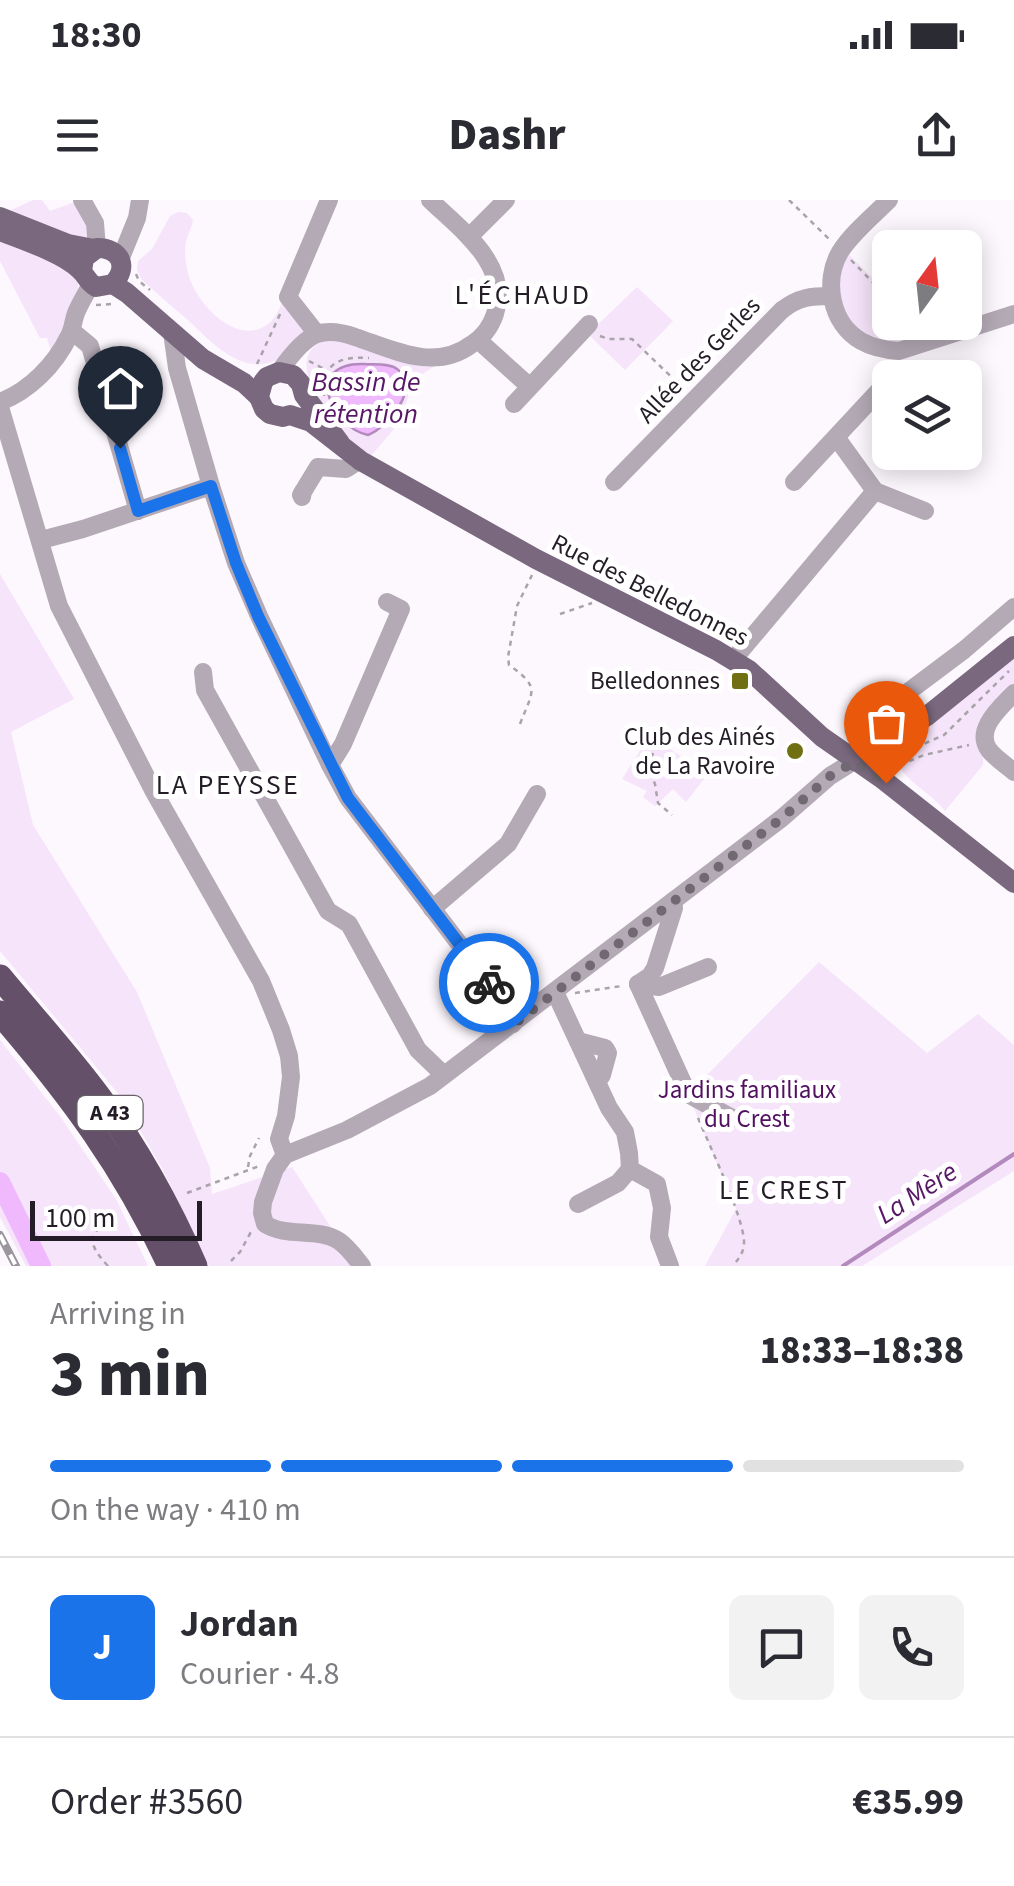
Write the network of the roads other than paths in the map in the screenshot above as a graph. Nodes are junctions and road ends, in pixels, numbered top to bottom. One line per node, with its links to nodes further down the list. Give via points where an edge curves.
1 (82, 200): 10 (street)
2 (140, 200): 10 (street, via 132,232)
3 (328, 200): 17 (street, via 288,297)
4 (430, 200): 9 (street)
5 (506, 200): 9 (street)
6 (888, 200): 11 (street, via 841,250)
7 (0, 217): 10 (main road, via 68,244)
8 (0, 232): 10 (main road)
9 (470, 238): 16 (street, via 489,262 498,294 496,312)
10 (106, 272): 14 (street, via 77,312); 15 (main road, Rue des Belledonnes); 17 (main road, via 134,287 207,352 248,374)
11 (832, 296): 12 (street, via 846,329 880,350 899,351); 26 (street, Allée des Gerles, via 808,296 782,310)
12 (1014, 314)
13 (589, 324): 18 (street)
14 (72, 332): 21 (street, via 34,384); 31 (street, via 90,346)
15 (172, 332): 17 (main road, Rue des Belledonnes, via 244,384); 28 (street)
16 (478, 340): 17 (street, via 431,359 343,333); 18 (street)
17 (281, 369): 22 (main road, via 300,407); 22 (main road, Rue des Belledonnes, via 264,409); 24 (main road, Rue des Belledonnes)
18 (529, 386): 20 (street)
19 (872, 398): 23 (street)
20 (514, 404)
21 (0, 405): 33 (street)
22 (290, 416): 24 (main road, Rue des Belledonnes, via 312,422)
23 (836, 437): 27 (street); 30 (street)
24 (340, 443): 25 (main road, Rue des Belledonnes)
25 (360, 460): 29 (street, via 346,470 318,467); 37 (main road, Rue des Belledonnes)
26 (614, 482)
27 (794, 482)
28 (211, 486): 31 (street); 42 (street, via 258,616)
29 (303, 491)
30 (874, 491): 32 (street); 37 (street)
31 (138, 511): 33 (street)
32 (924, 511)
33 (41, 540): 56 (street, via 58,606 261,980 281,1030 291,1077 279,1139)
34 (387, 602): 42 (street, via 401,609)
35 (1014, 607): 40 (street)
36 (1014, 646): 41 (main road, via 926,716)
37 (733, 660): 41 (main road, Rue des Belledonnes)
38 (202, 672): 54 (street, via 205,690 328,911 350,924 418,1050)
39 (1014, 693): 43 (street, via 987,723 985,741)
40 (868, 722)
41 (854, 762): 45 (main road, Rue des Belledonnes); 46 (street)
42 (330, 765): 47 (street)
43 (1014, 772)
44 (537, 794): 47 (street, via 508,844)
45 (1014, 882)
46 (673, 901): 50 (street, via 655,968); 51 (street)
47 (432, 909): 53 (street)
48 (708, 967): 50 (street, via 659,987)
49 (0, 977): 60 (highway, A 43, via 122,1130)
50 (638, 984): 55 (street, via 688,1094)
51 (555, 992): 53 (street); 57 (street, via 624,1132)
52 (0, 1013): 59 (highway, A 43, via 105,1145)
53 (514, 1024): 54 (street)
54 (444, 1075): 56 (street)
55 (732, 1118)
56 (282, 1158): 61 (street, via 262,1213 268,1228 326,1235)
57 (630, 1169): 58 (street); 62 (street, via 656,1184 659,1237)
58 (578, 1204)
59 (170, 1266)
60 (196, 1266)
61 (362, 1266)
62 (670, 1266)

